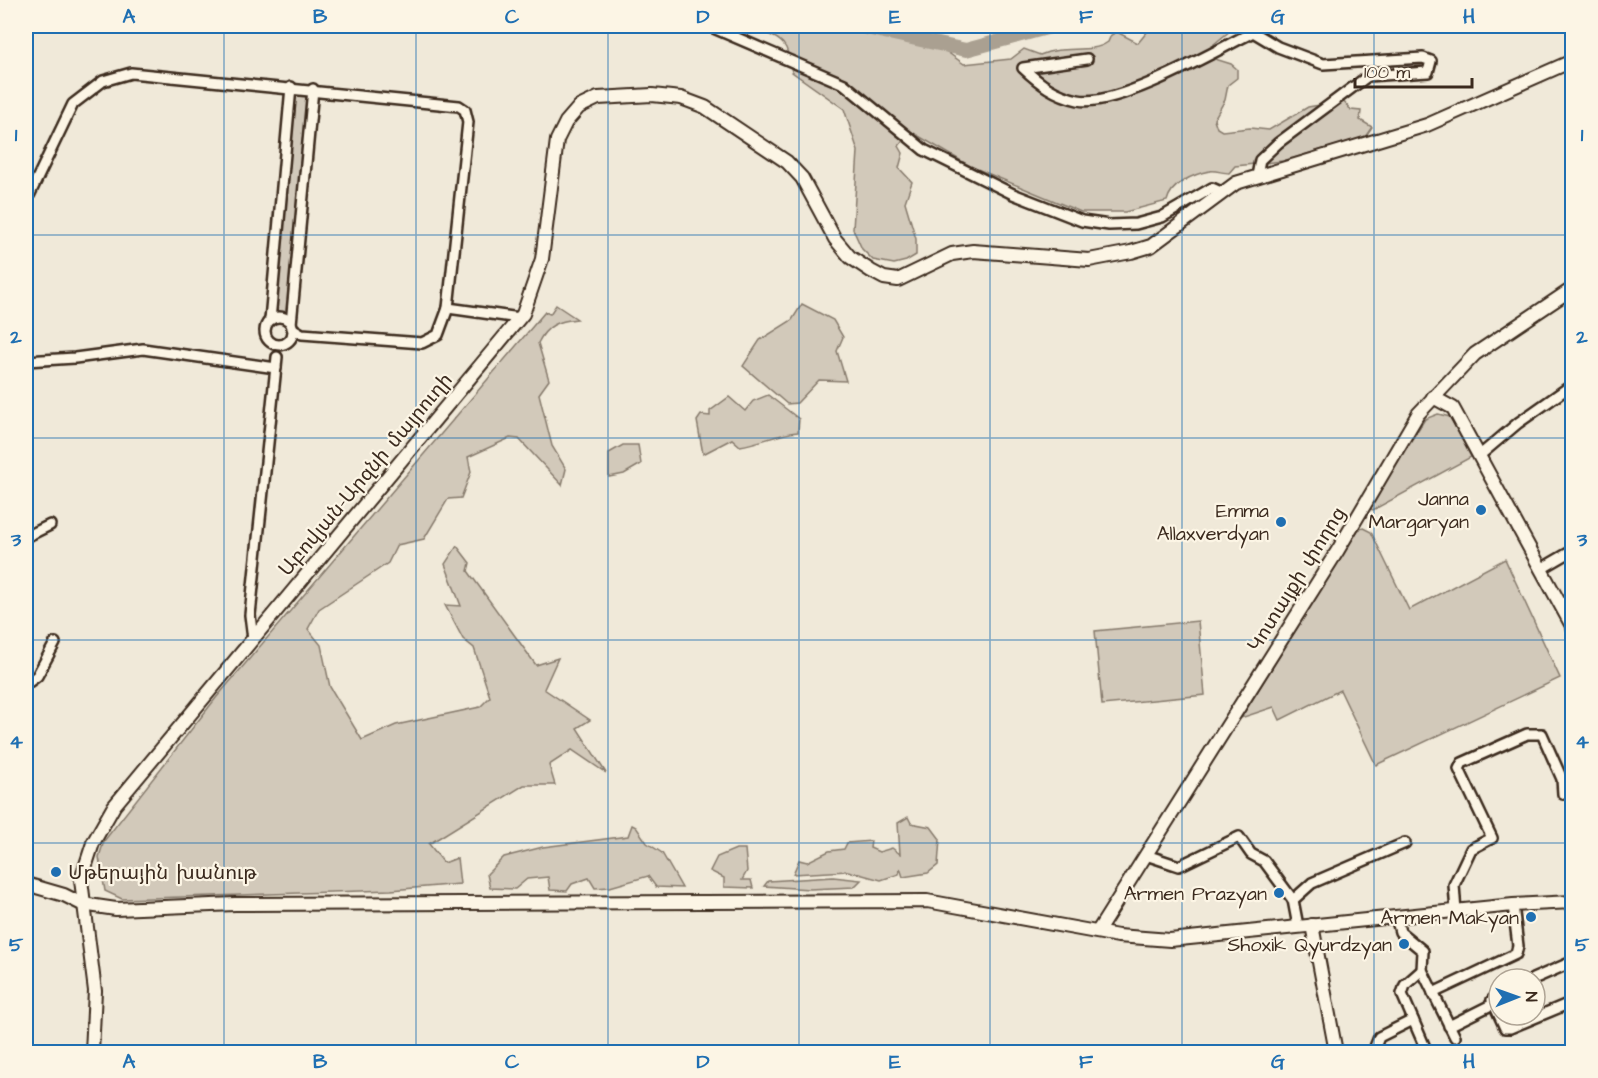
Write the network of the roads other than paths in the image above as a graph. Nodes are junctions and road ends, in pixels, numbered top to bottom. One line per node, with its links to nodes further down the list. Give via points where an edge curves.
1 (709, 26): 7 (street, via 844,84 924,150 1014,194 1082,221 1136,224 1162,217 1212,188)
2 (1087, 59): 6 (street, via 1023,68 1045,89 1080,100 1129,93 1253,32 1278,47 1323,64 1423,58 1431,61 1428,72 1368,76 1278,142 1260,159)
3 (1572, 61): 6 (street, via 1427,125)
4 (291, 87): 5 (street); 8 (street, via 131,73 103,81 73,104); 12 (street)
5 (313, 89): 10 (street, via 453,104 465,110 468,122); 13 (street)
6 (1257, 176): 7 (street)
7 (1221, 192): 11 (street, Աբովյան-Արզնի մայրուղի, via 1151,246 1131,252 1089,260 973,251 952,254 898,280 878,275 850,257 835,239 802,178 787,162 705,107 681,98 652,95 598,98 579,107 557,140 542,259)
8 (26, 202)
9 (1572, 289): 18 (street, Կոտայքի փողոց, via 1475,354)
10 (448, 308): 11 (street); 13 (street, via 438,335 422,343)
11 (519, 318): 25 (street, Աբովյան-Արզնի մայրուղի)
12 (270, 320): 13 (street, via 282,318); 13 (street, via 265,330 268,341 285,344)
13 (292, 330)
14 (277, 357): 16 (street)
15 (26, 361): 16 (street, via 143,349)
16 (276, 368): 25 (street, via 250,615)
17 (1572, 385): 19 (street)
18 (1433, 397): 19 (street, via 1453,408); 30 (street, Կոտայքի փողոց, via 1418,414 1338,550)
19 (1479, 456): 23 (street)
20 (50, 525): 21 (street)
21 (26, 537)
22 (1572, 551): 23 (street)
23 (1541, 569): 24 (street)
24 (1572, 626)
25 (253, 639): 34 (street, Աբովյան-Արզնի մայրուղի, via 114,806 93,843 81,879)
26 (55, 643): 27 (street, via 38,676)
27 (26, 684)
28 (1563, 794): 36 (street, via 1562,779 1542,734 1527,734 1462,763 1460,769 1492,838 1471,849 1454,885)
29 (1405, 843): 32 (street, via 1312,883)
30 (1146, 855): 32 (street, via 1179,866 1239,837 1251,854 1264,861); 40 (street, Կոտայքի փողոց)
31 (26, 884): 34 (street)
32 (1293, 900): 39 (street)
33 (1572, 901): 35 (street)
34 (82, 904): 40 (street, via 116,909 246,904 927,901); 51 (street, Աբովյան-Արզնի մայրուղի, via 95,991)
35 (1513, 905): 36 (street); 44 (street, via 1516,954)
36 (1456, 912): 37 (street)
37 (1396, 917): 38 (street); 42 (street, via 1400,932 1423,951)
38 (1312, 925): 39 (street); 52 (street)
39 (1298, 926): 40 (street, via 1170,940)
40 (1098, 931)
41 (1572, 962): 43 (street)
42 (1422, 970): 44 (street); 48 (street, via 1403,989)
43 (1547, 973)
44 (1433, 993): 49 (street)
45 (1572, 1004): 47 (street)
46 (1487, 1007): 49 (street)
47 (1547, 1014)
48 (1413, 1020): 53 (street, via 1378,1037); 54 (street)
49 (1449, 1026): 50 (street)
50 (1455, 1038)
51 (92, 1053)
52 (1336, 1053)
53 (1378, 1053)
54 (1427, 1053)

